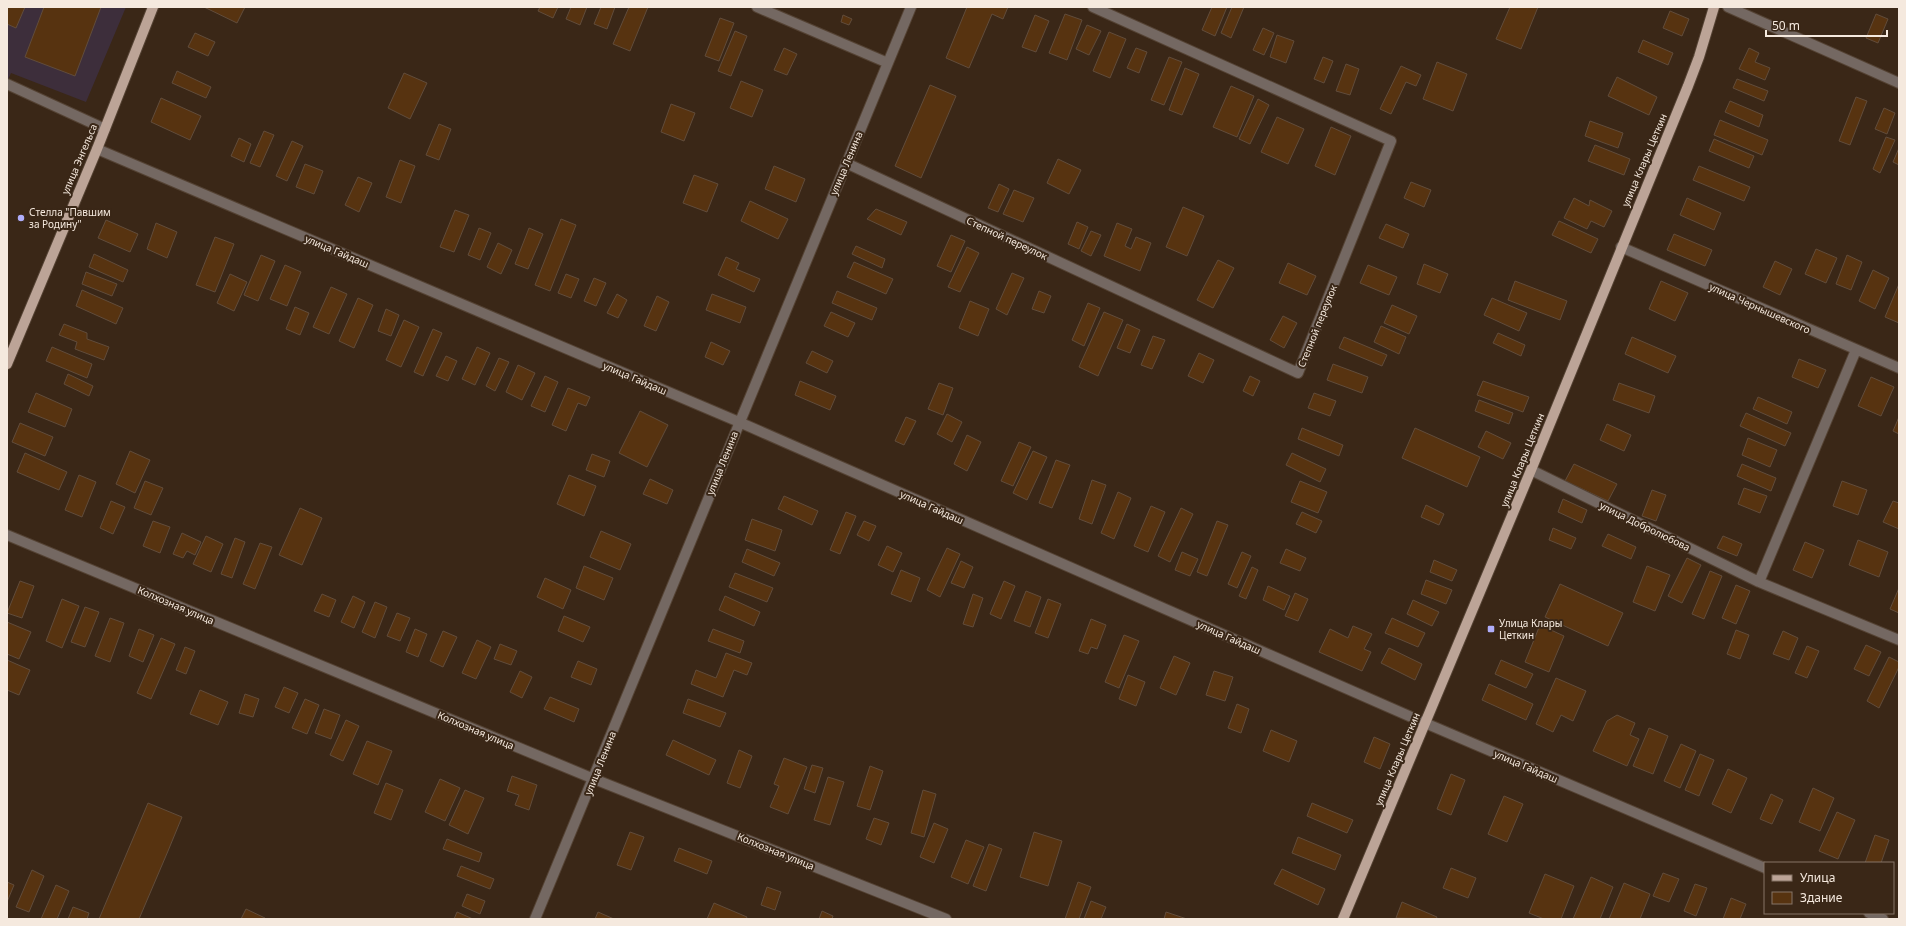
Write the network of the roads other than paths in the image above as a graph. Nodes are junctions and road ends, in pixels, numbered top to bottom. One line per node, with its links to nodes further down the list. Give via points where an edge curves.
1 (154, 7): 10 (main road, улица Энгельса)
2 (757, 7): 7 (street)
3 (911, 7): 7 (street, улица Ленина)
4 (1093, 7): 12 (street, Степной переулок, via 1391,141 1298,373)
5 (1714, 7): 13 (main road, улица Клары Цеткин, via 1688,86)
6 (1728, 7): 8 (street)
7 (888, 63): 12 (street, улица Ленина)
8 (1899, 83)
9 (7, 84): 10 (street)
10 (105, 129): 11 (main road, улица Энгельса)
11 (97, 148): 15 (main road, улица Энгельса); 17 (street, улица Гайдаш)
12 (846, 163): 17 (street, улица Ленина)
13 (1621, 247): 14 (street, улица Чернышевского); 18 (main road, улица Клары Цеткин)
14 (1856, 350): 16 (street, улица Чернышевского); 20 (street)
15 (7, 364)
16 (1899, 368)
17 (739, 422): 22 (street, улица Гайдаш); 23 (street, улица Ленина)
18 (1531, 470): 20 (street, улица Добролюбова); 22 (main road, улица Клары Цеткин)
19 (7, 535): 23 (street, Колхозная улица)
20 (1759, 582): 21 (street, улица Добролюбова)
21 (1899, 640)
22 (1425, 723): 24 (street, улица Гайдаш); 28 (main road, улица Клары Цеткин)
23 (594, 779): 26 (street, улица Ленина); 27 (street, Колхозная улица)
24 (1764, 868)
25 (1871, 914): 29 (street)
26 (535, 919)
27 (946, 919)
28 (1343, 919)
29 (1883, 919)

